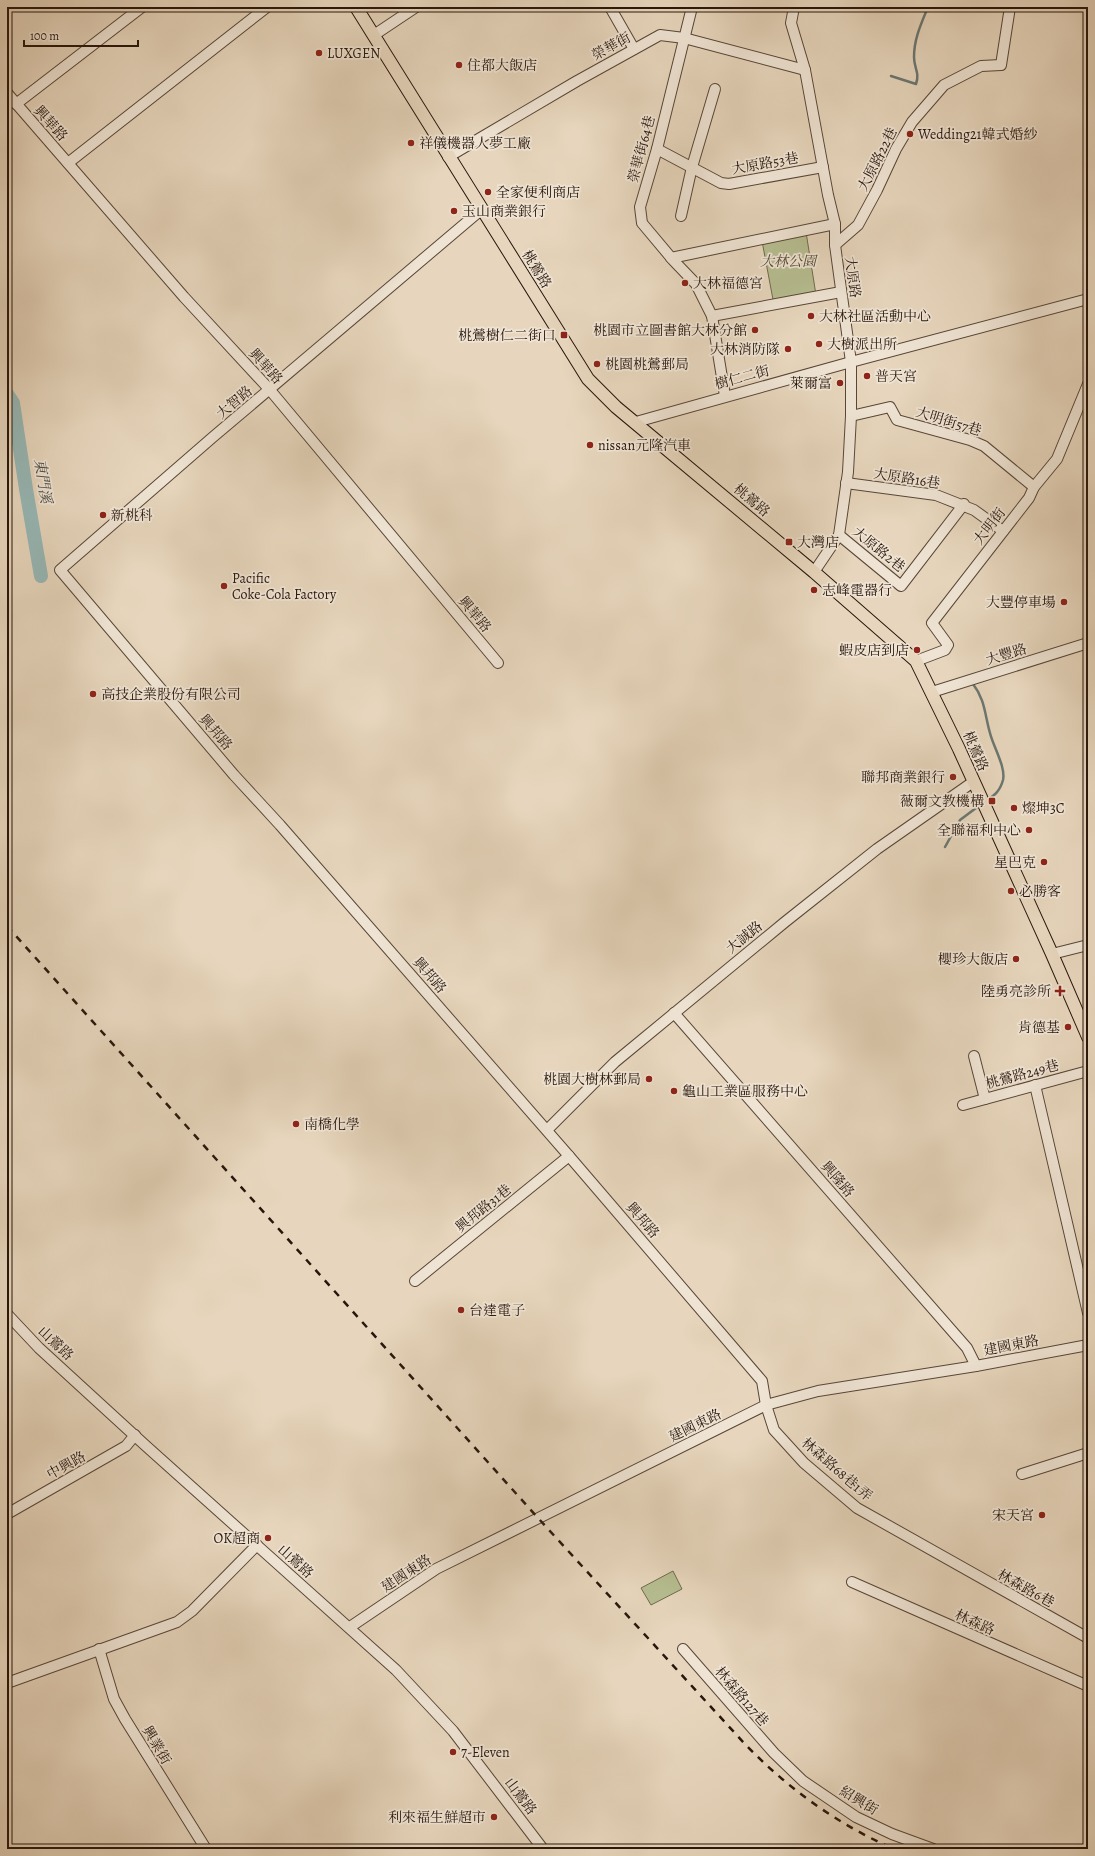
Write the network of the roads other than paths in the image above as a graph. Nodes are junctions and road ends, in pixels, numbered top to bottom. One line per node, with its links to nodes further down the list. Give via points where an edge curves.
1 (142, 7): 15 (street)
2 (266, 7): 18 (street)
3 (356, 7): 9 (main road, 桃鶯路)
4 (416, 7): 9 (street)
5 (610, 7): 11 (street)
6 (692, 7): 10 (street, 榮華街64巷)
7 (794, 7): 12 (street, 大原路, via 791,23)
8 (1010, 7): 24 (street, 大原路22巷, via 1001,65 981,66 944,85 912,122 858,224)
9 (374, 35): 17 (main road, 桃鶯路)
10 (684, 38): 11 (street, 榮華街, via 660,35); 12 (street, 榮華街); 16 (street, 榮華街64巷)
11 (634, 49): 17 (street, 榮華街)
12 (805, 70): 20 (street, 大原路)
13 (715, 89): 19 (street)
14 (7, 93): 15 (street, 興華路)
15 (16, 104): 18 (street, 興華路)
16 (657, 149): 19 (street, 大原路53巷); 25 (street, 榮華街64巷, via 640,207 642,223)
17 (448, 157): 21 (main road, 桃鶯路)
18 (68, 163): 31 (street, 興華路, via 184,297)
19 (692, 167): 20 (street, 大原路53巷, via 721,183 729,184); 22 (street)
20 (823, 167): 23 (street, 大原路)
21 (481, 210): 31 (street, 大智路); 34 (main road, 桃鶯路, via 588,379 616,407)
22 (681, 216)
23 (835, 224): 24 (street, 大原路); 25 (street)
24 (835, 245): 26 (street, 大原路)
25 (671, 258): 28 (street, 榮華街64巷, via 696,284)
26 (841, 292): 28 (street); 29 (street, 大原路)
27 (1088, 300): 29 (street, 樹仁二街)
28 (712, 316): 32 (street, 榮華街64巷)
29 (851, 362): 32 (street, 樹仁二街); 33 (street, 大原路)
30 (1088, 384): 36 (street, 大明街, via 1057,459)
31 (270, 390): 40 (street, 大智路); 44 (street, 興華路)
32 (725, 396): 34 (street, 樹仁二街)
33 (851, 416): 35 (street, 大原路); 36 (street, 大明街57巷, via 890,407 897,420 984,446)
34 (636, 422): 41 (main road, 桃鶯路)
35 (846, 483): 37 (street, 大原路16巷, via 936,495); 39 (street, 大原路)
36 (1034, 487): 38 (street, 大明街, via 1029,498)
37 (964, 504): 38 (street, 大原路16巷); 39 (street, 大原路2巷, via 901,586)
38 (1003, 531): 43 (street, 大明街, via 932,623 948,645 945,650)
39 (839, 535): 41 (street, 大原路)
40 (60, 570): 56 (street, 興邦路, via 234,775)
41 (814, 572): 43 (main road, 桃鶯路)
42 (1088, 643): 45 (street, 大豐路)
43 (916, 661): 45 (main road, 桃鶯路)
44 (498, 663)
45 (932, 692): 46 (main road, 桃鶯路)
46 (973, 782): 48 (main road, 桃鶯路); 49 (street, 大誠路, via 877,849)
47 (1088, 945): 48 (street)
48 (1052, 954): 50 (main road, 桃鶯路)
49 (674, 1013): 56 (street, 大誠路, via 615,1062); 62 (street, 興隆路, via 967,1348)
50 (1088, 1037)
51 (974, 1056): 54 (street)
52 (1088, 1071): 53 (street, 桃鶯路249巷)
53 (1035, 1085): 54 (street, 桃鶯路249巷); 60 (street)
54 (985, 1099): 55 (street, 桃鶯路249巷)
55 (963, 1105)
56 (547, 1130): 57 (street, 興邦路)
57 (569, 1156): 58 (street, 興邦路31巷); 63 (street, 興邦路, via 762,1381)
58 (415, 1281)
59 (7, 1314): 64 (street, 山鶯路, via 39,1348)
60 (1088, 1314)
61 (1088, 1345): 62 (street, 建國東路)
62 (976, 1366): 63 (street, 建國東路, via 818,1391)
63 (766, 1405): 69 (street, 林森路68巷1弄, via 774,1430 810,1468 857,1508); 71 (street, 建國東路, via 436,1569)
64 (135, 1435): 67 (street, 中興路, via 126,1446); 68 (street, 山鶯路)
65 (1088, 1453): 66 (street)
66 (1022, 1474)
67 (7, 1514)
68 (257, 1544): 71 (street, 山鶯路); 73 (street, via 192,1611 177,1622)
69 (950, 1561): 72 (street, 林森路6巷)
70 (852, 1582): 76 (street, 林森路)
71 (350, 1627): 79 (street, 山鶯路, via 396,1670 453,1731)
72 (1088, 1638)
73 (99, 1649): 75 (street); 78 (street, 興業街, via 114,1699)
74 (683, 1649): 77 (street, 林森路127巷)
75 (7, 1683)
76 (1088, 1686)
77 (781, 1760): 80 (street, 紹興街, via 803,1781 856,1817)
78 (206, 1849)
79 (543, 1849)
80 (933, 1849)

